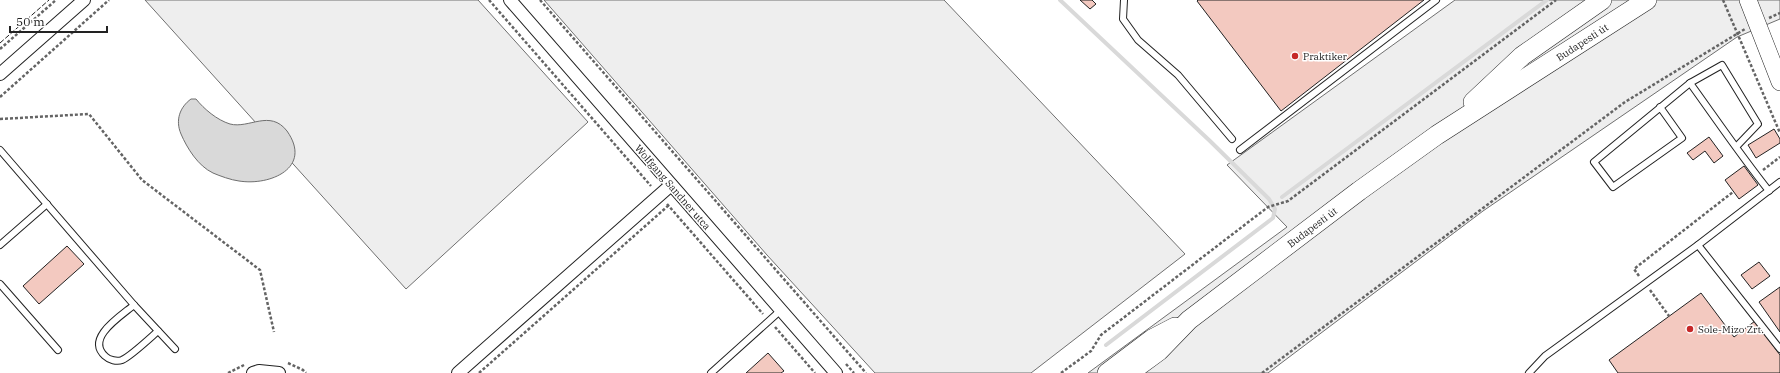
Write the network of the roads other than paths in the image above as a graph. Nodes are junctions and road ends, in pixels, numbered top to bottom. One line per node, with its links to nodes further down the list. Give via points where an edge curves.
1 (84, 0): 8 (street)
2 (510, 0): 18 (street, Wolfgang Sandner utca)
3 (1124, 0): 13 (lane, via 1123,19 1138,40 1178,75)
4 (1436, 0): 16 (lane)
5 (1602, 0): 12 (main road, Budapesti út, via 1522,56)
6 (1647, 0): 12 (main road, Budapesti út)
7 (1748, 0): 9 (street)
8 (0, 74)
9 (1780, 82)
10 (1690, 83): 11 (lane); 14 (lane); 14 (lane, via 1722,65 1758,124)
11 (1660, 107): 11 (lane, via 1594,162 1613,187 1682,138)
12 (1437, 135): 26 (main road, Budapesti út)
13 (1232, 139)
14 (1736, 147): 19 (lane)
15 (0, 150): 20 (lane)
16 (1240, 150)
17 (1780, 182): 19 (lane)
18 (671, 185): 25 (street, Wolfgang Sandner utca); 33 (street)
19 (1770, 191): 22 (lane)
20 (47, 204): 21 (lane); 24 (lane)
21 (0, 245)
22 (1698, 245): 29 (lane); 38 (lane, via 1545,356)
23 (0, 284): 30 (lane)
24 (134, 305): 27 (lane); 27 (lane, via 102,333 99,344 103,354 112,360 123,360)
25 (781, 310): 34 (lane); 35 (street, Wolfgang Sandner utca)
26 (1189, 320): 36 (main road, Budapesti út, via 1152,339); 37 (main road, Budapesti út, via 1159,351)
27 (158, 331): 28 (lane)
28 (175, 349)
29 (1780, 349)
30 (58, 350)
31 (253, 373): 32 (street)
32 (279, 373)
33 (458, 373)
34 (711, 373)
35 (836, 373)
36 (1107, 373)
37 (1129, 373)
38 (1529, 373)

